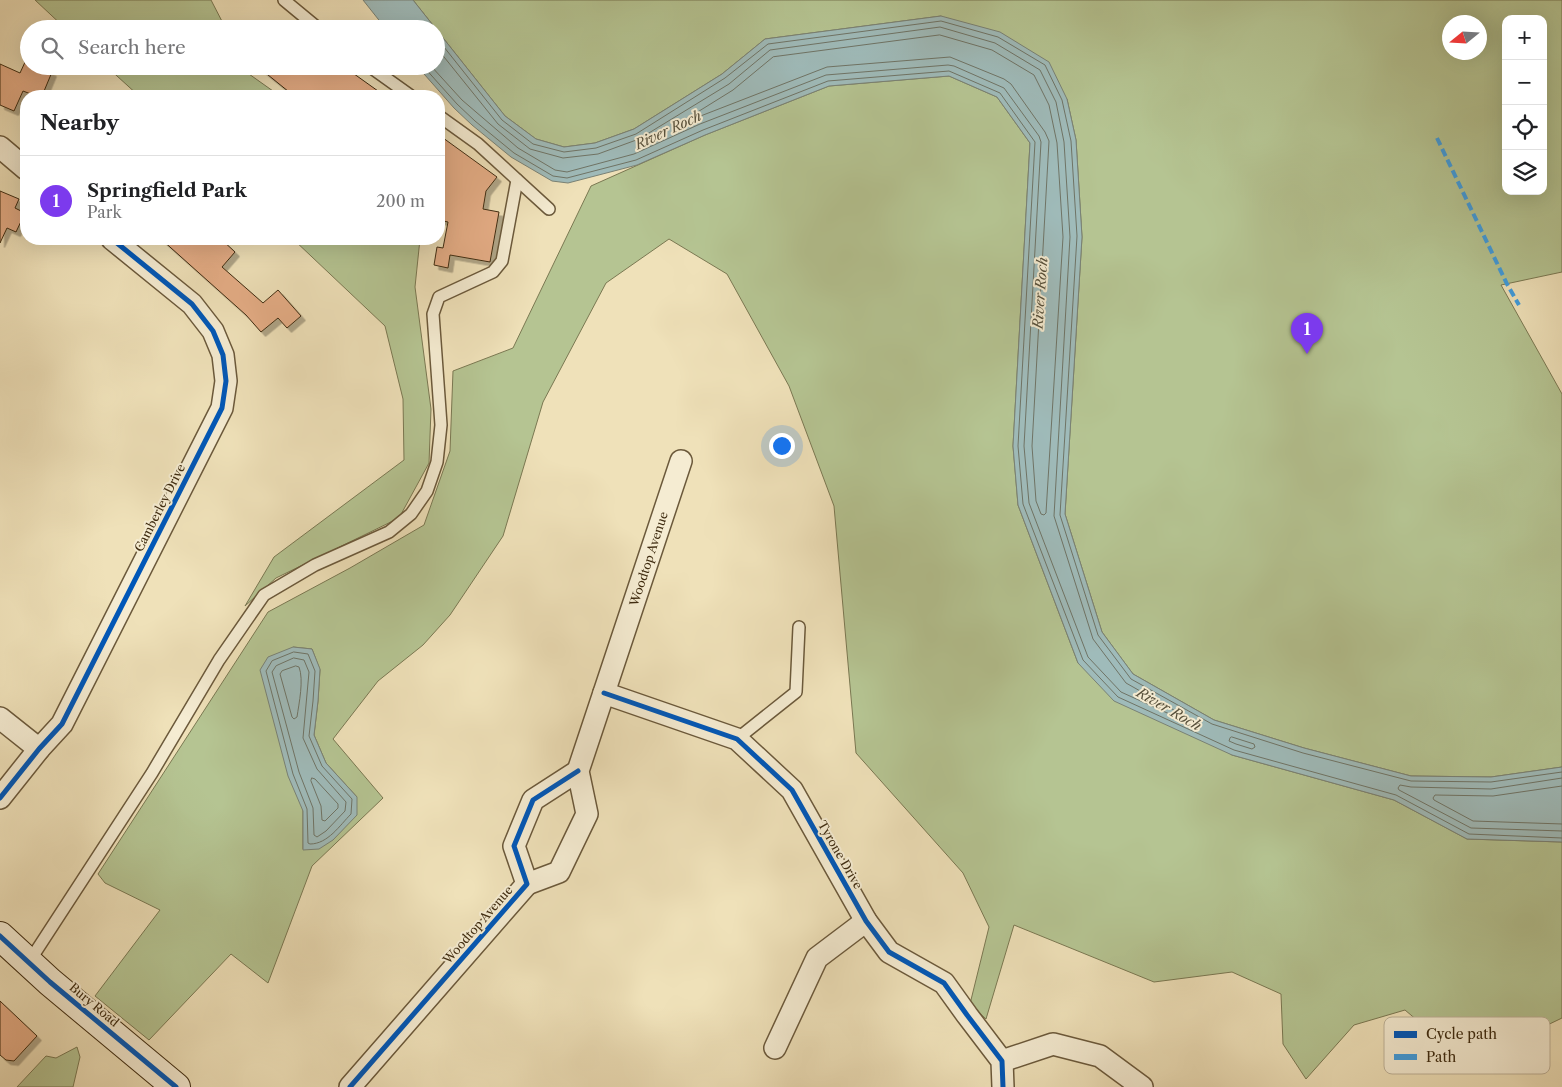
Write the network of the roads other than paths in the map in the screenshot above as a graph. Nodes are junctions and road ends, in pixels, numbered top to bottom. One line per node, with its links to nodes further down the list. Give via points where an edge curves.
1 (284, 0): 2 (lane)
2 (307, 20)
3 (382, 75): 4 (lane)
4 (403, 90)
5 (445, 120): 8 (lane, via 478,144)
6 (0, 148): 7 (street)
7 (20, 164)
8 (517, 180): 9 (lane); 22 (lane, via 502,260 493,272 439,297 433,314 441,425 437,462 427,491 411,514 389,532 315,565 264,595 218,660 152,773)
9 (549, 209)
10 (119, 245): 16 (street, Camberley Drive, via 192,304 213,331 224,355 226,381 222,408 62,724)
11 (681, 461): 13 (street, Woodtop Avenue)
12 (799, 627): 15 (lane, via 796,692)
13 (604, 693): 15 (street, Tyrone Drive); 17 (street, Woodtop Avenue)
14 (0, 718): 16 (street)
15 (736, 739): 20 (street, Tyrone Drive, via 792,790)
16 (40, 749): 18 (street, Camberley Drive)
17 (578, 771): 19 (street, Woodtop Avenue, via 587,814 559,872); 19 (street, Woodtop Avenue, via 533,800 514,846)
18 (0, 798)
19 (527, 884): 26 (street, Woodtop Avenue)
20 (866, 921): 23 (street, via 816,958); 24 (street, Tyrone Drive, via 889,952 944,983)
21 (0, 936): 22 (main road, Bury Road)
22 (29, 962): 25 (main road, Bury Road)
23 (775, 1048)
24 (1002, 1061): 27 (street); 28 (street, via 1053,1044 1100,1056)
25 (176, 1087)
26 (350, 1087)
27 (1003, 1087)
28 (1142, 1087)

